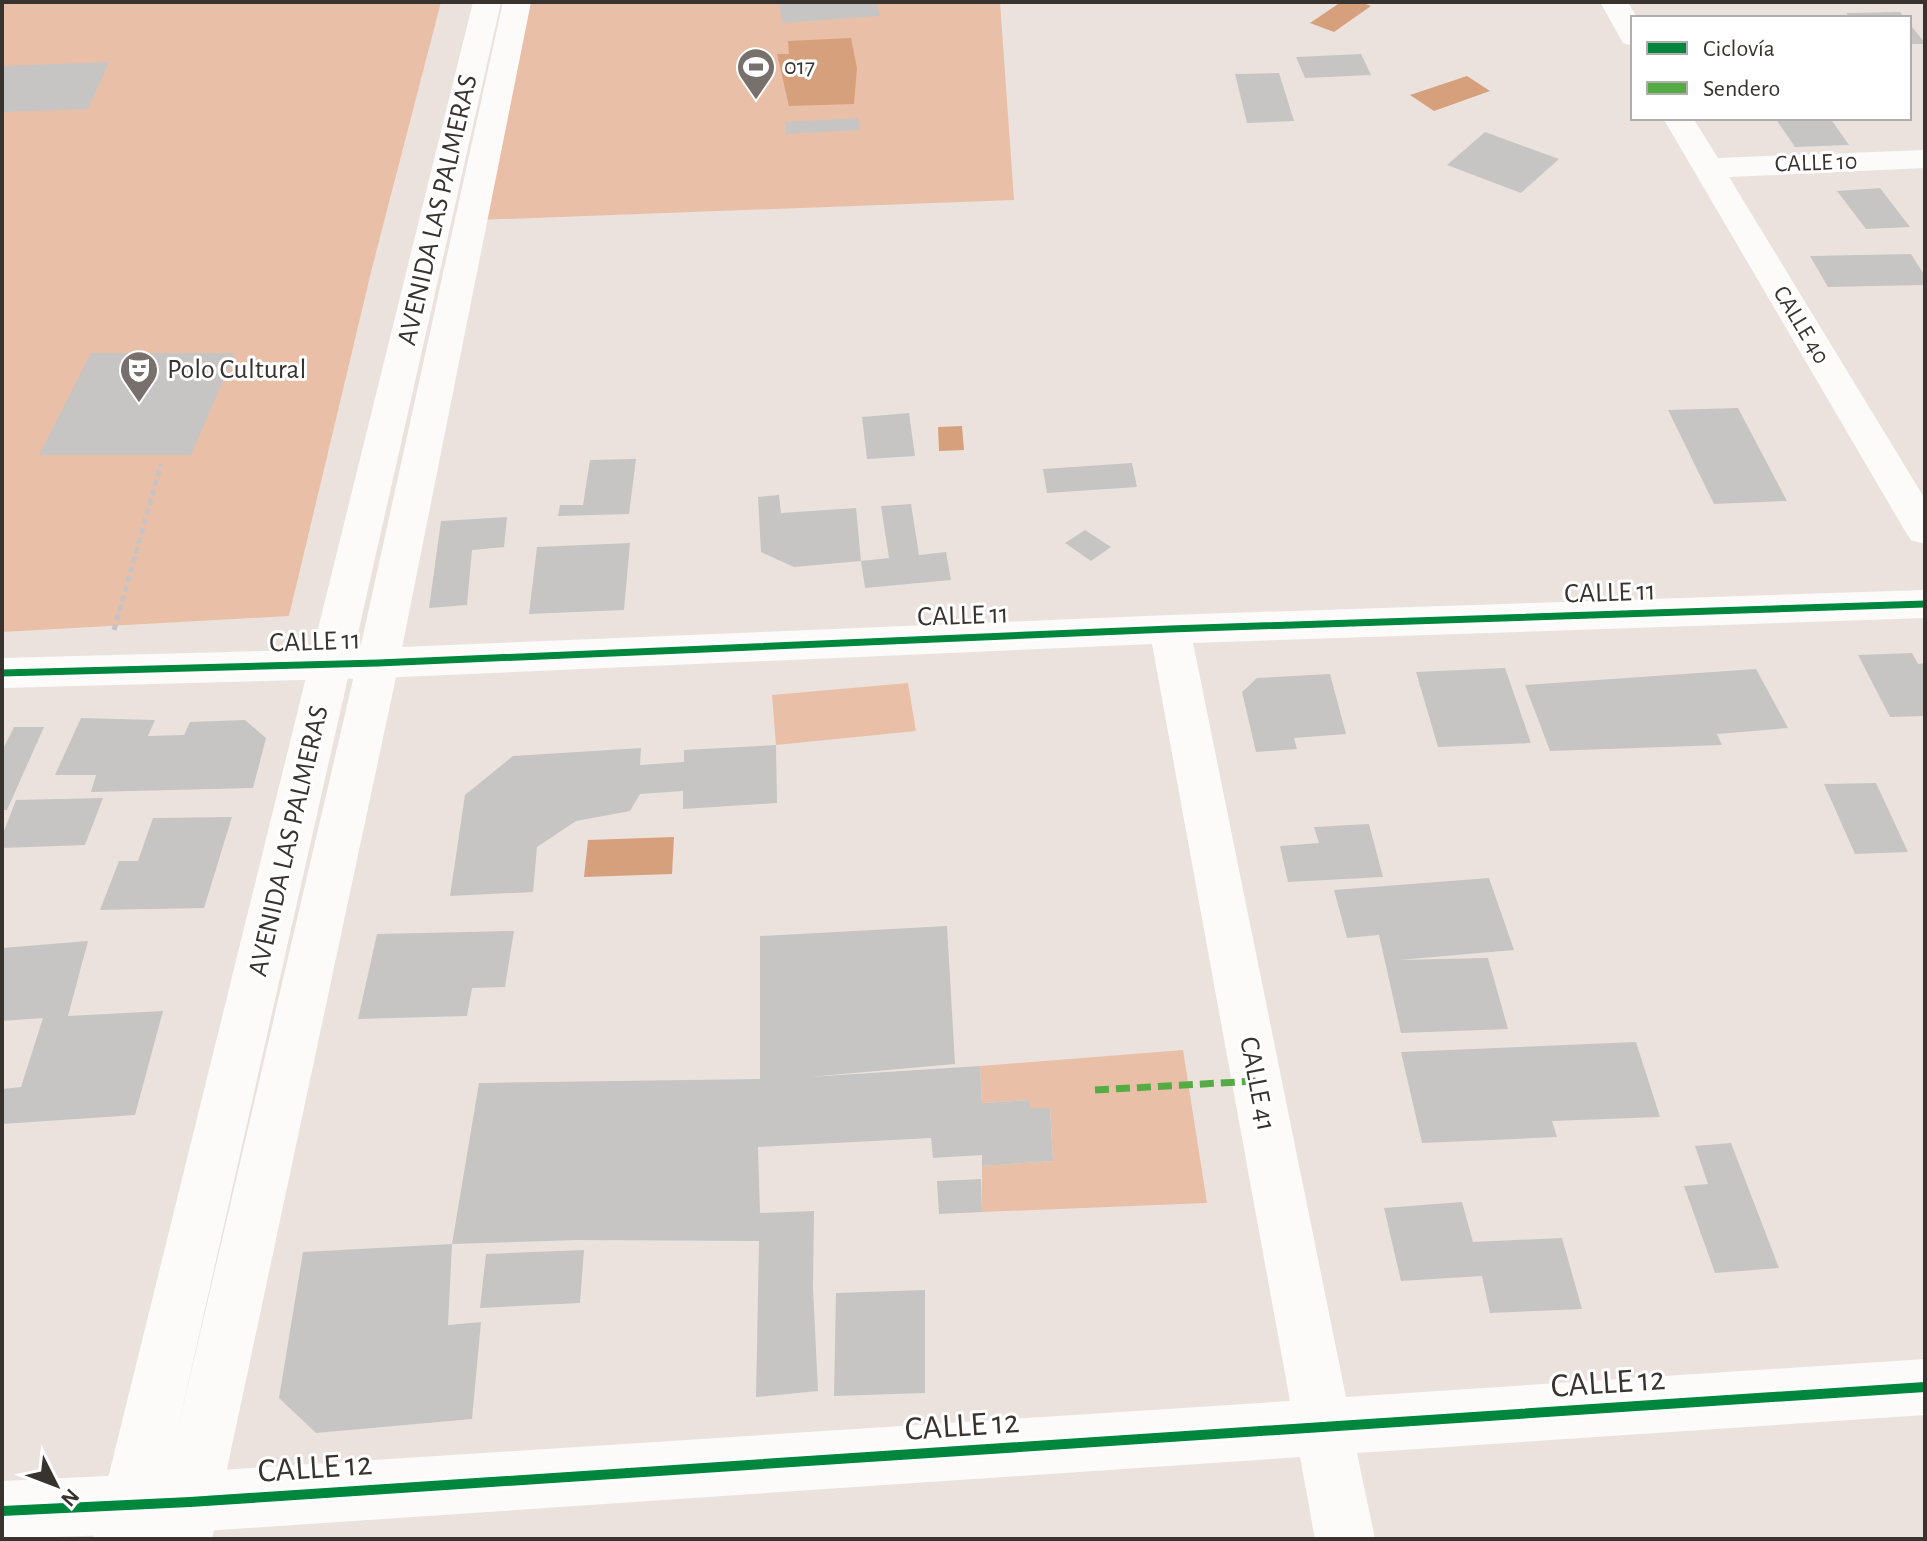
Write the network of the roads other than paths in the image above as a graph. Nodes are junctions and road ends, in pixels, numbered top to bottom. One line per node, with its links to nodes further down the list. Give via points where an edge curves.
1 (487, 2): 11 (street, AVENIDA LAS PALMERAS)
2 (517, 2): 11 (street, AVENIDA LAS PALMERAS)
3 (1614, 2): 4 (street)
4 (1631, 33)
5 (1679, 120): 7 (street, CALLE 40)
6 (1925, 159): 7 (street, CALLE 10)
7 (1706, 168): 8 (street, CALLE 40)
8 (1925, 531)
9 (1925, 604): 10 (street, CALLE 11)
10 (1170, 629): 11 (street, CALLE 11); 14 (street, CALLE 41)
11 (355, 663): 12 (street, CALLE 11); 16 (street, AVENIDA LAS PALMERAS); 17 (street, AVENIDA LAS PALMERAS)
12 (2, 673)
13 (1925, 1387): 14 (street, CALLE 12)
14 (1322, 1429): 16 (street, CALLE 12); 18 (street, CALLE 41)
15 (2, 1511): 17 (street, CALLE 12)
16 (186, 1520): 17 (street, CALLE 12)
17 (128, 1522)
18 (1345, 1539)

